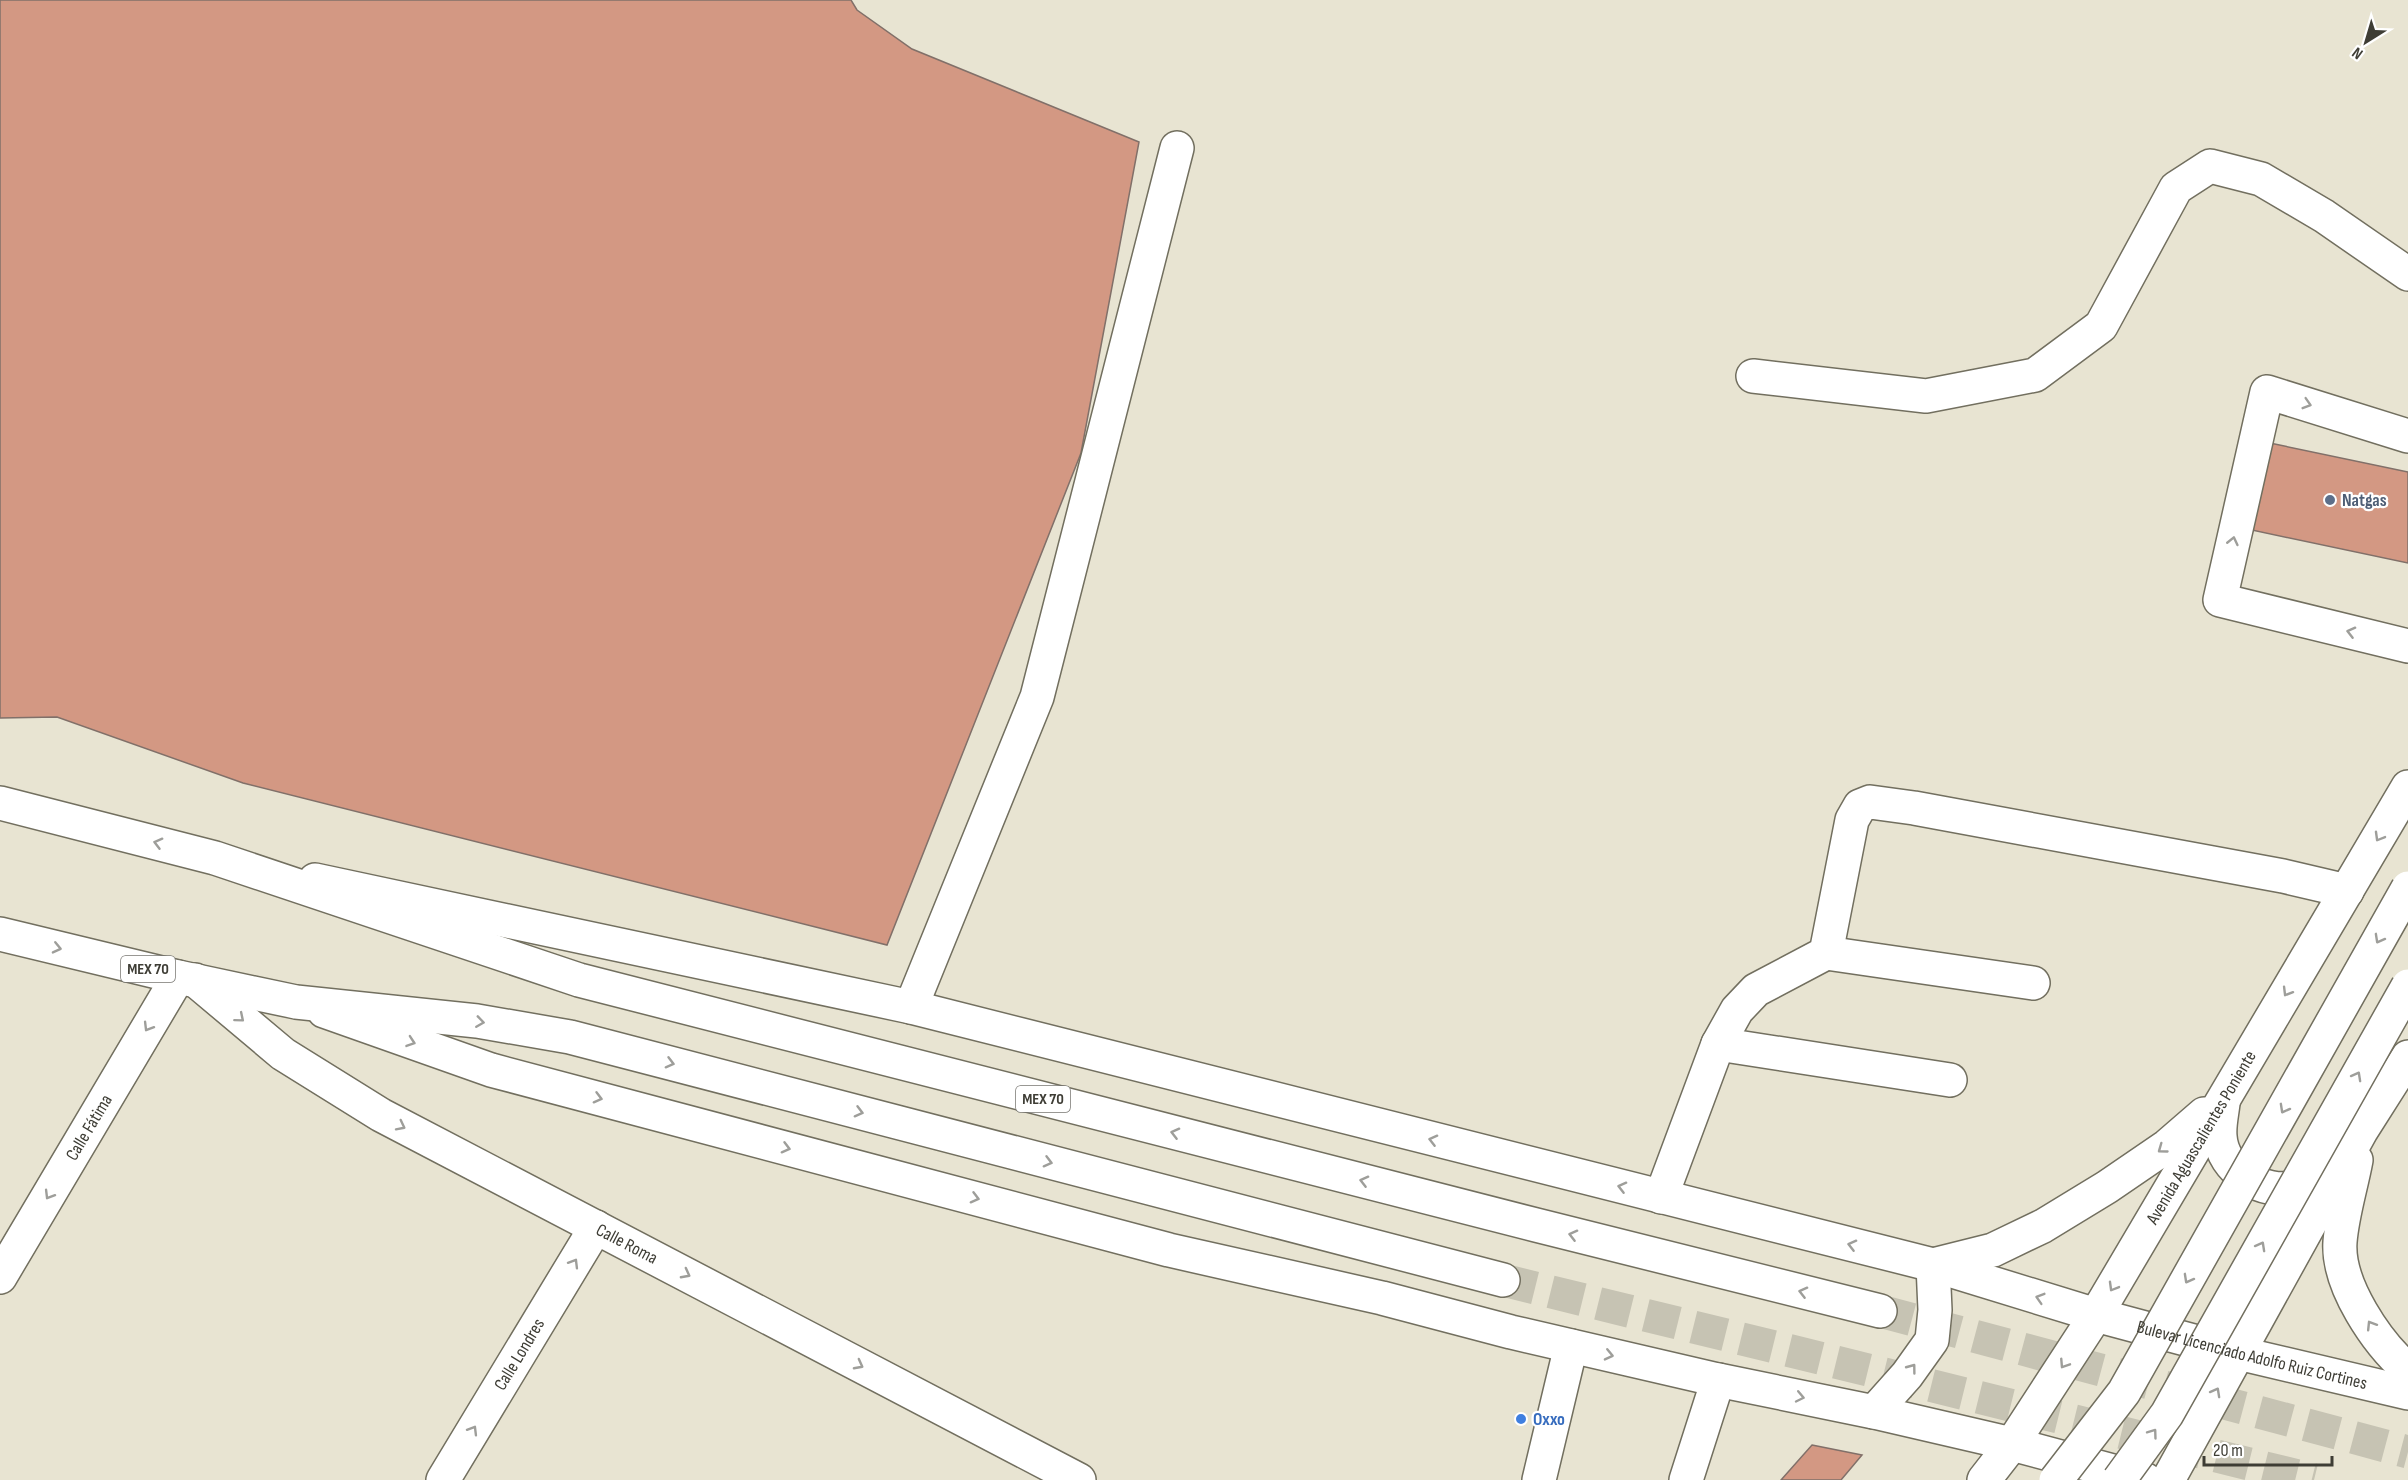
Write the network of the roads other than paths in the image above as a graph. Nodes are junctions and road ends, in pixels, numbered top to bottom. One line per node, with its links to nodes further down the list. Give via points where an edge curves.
1 (1177, 148): 17 (street, via 1037,697)
2 (2408, 274): 3 (street, via 2262,179 2210,166 2176,188 2101,326 2035,375 1926,396)
3 (1753, 376)
4 (2408, 436): 5 (street, one-way to 4, via 2220,600 2266,392)
5 (2408, 646)
6 (2408, 787): 10 (street, Avenida Aguascalientes Poniente, one-way to 10)
7 (0, 802): 8 (street, MEX 70, one-way to 7)
8 (215, 858): 17 (street, MEX 70); 28 (street, MEX 70, one-way to 8, via 579,980)
9 (2408, 888): 42 (street, one-way to 42, bridge, via 2124,1392)
10 (2347, 891): 12 (street, via 2283,876 1870,802 1860,806 1852,820); 21 (street, Avenida Aguascalientes Poniente, one-way to 21)
11 (0, 934): 13 (street, MEX 70, one-way to 13)
12 (1826, 953): 14 (street); 18 (street, via 1756,990 1737,1010)
13 (187, 978): 16 (street, MEX 70); 24 (street, Calle Roma, one-way to 24, via 283,1054 381,1115); 26 (street, Calle Fátima, one-way to 26)
14 (2033, 983)
15 (2408, 986): 43 (street, one-way to 15, bridge, via 2167,1414)
16 (296, 1002): 27 (street, MEX 70, one-way to 27, via 477,1022 570,1037); 30 (street, MEX 70, one-way to 30, via 491,1070 1169,1250)
17 (911, 1007): 23 (street, MEX 70, one-way to 17)
18 (1718, 1044): 20 (street); 23 (street)
19 (2408, 1056): 22 (street)
20 (1950, 1080)
21 (2223, 1098): 22 (street, via 2220,1136 2230,1165 2251,1180 2274,1188 2298,1187 2319,1173); 25 (street, one-way to 25, via 2167,1146 2043,1226 1993,1250); 29 (street, Avenida Aguascalientes Poniente, one-way to 29)
22 (2361, 1131): 31 (street); 32 (street, one-way to 22, via 2373,1331 2346,1284 2340,1244)
23 (1661, 1197): 25 (street, MEX 70, one-way to 23)
24 (596, 1227): 37 (street, Calle Londres, one-way to 24); 38 (street, Calle Roma, one-way to 38)
25 (1933, 1265): 29 (street, MEX 70, one-way to 25); 35 (street, one-way to 25, via 1932,1340)
26 (0, 1277)
27 (1503, 1280)
28 (1880, 1311)
29 (2096, 1315): 31 (street, Bulevar Licenciado Adolfo Ruiz Cortines / MEX 70); 36 (street, Avenida Aguascalientes Poniente, one-way to 36)
30 (1571, 1346): 33 (street, MEX 70, one-way to 33); 39 (street)
31 (2238, 1353): 34 (street, Bulevar Licenciado Adolfo Ruiz Cortines / MEX 70); 45 (street, one-way to 31)
32 (2408, 1370)
33 (1718, 1380): 35 (street, MEX 70, one-way to 35); 40 (street)
34 (2408, 1393)
35 (1874, 1412): 36 (street, MEX 70)
36 (2012, 1444): 41 (street, Avenida Aguascalientes Poniente); 44 (street, MEX 70)
37 (443, 1480)
38 (1079, 1480)
39 (1539, 1480)
40 (1686, 1480)
41 (1984, 1480)
42 (2056, 1480)
43 (2119, 1480)
44 (2146, 1480)
45 (2168, 1480)

